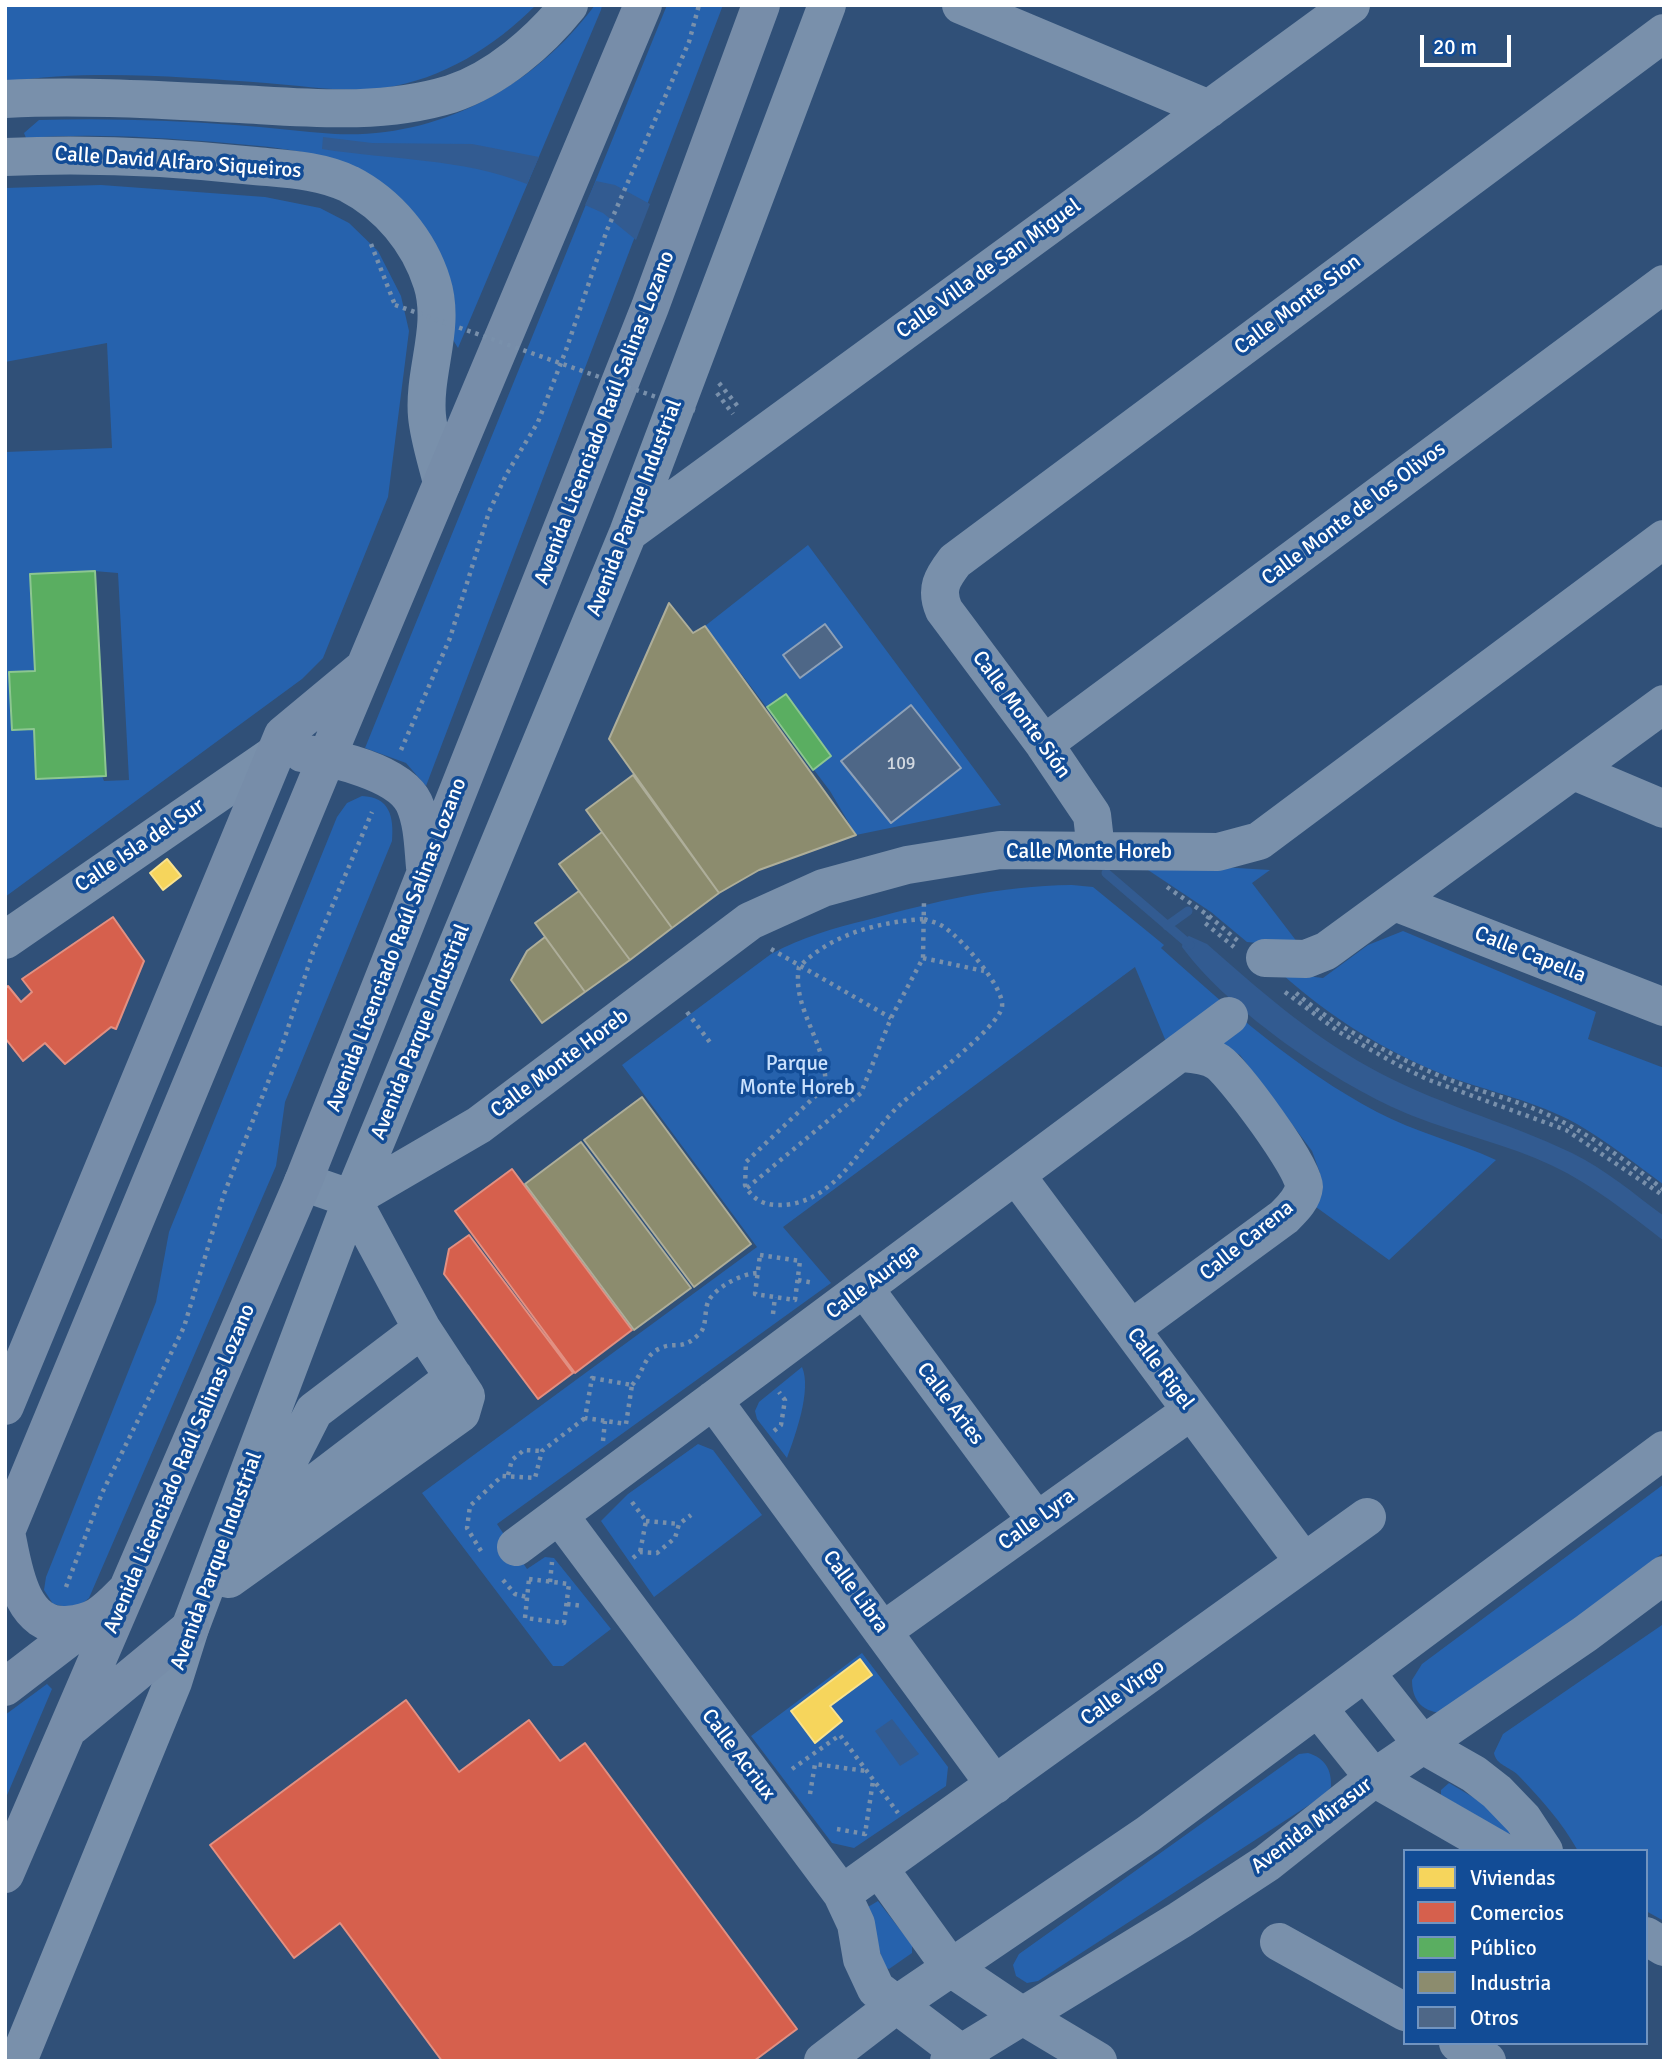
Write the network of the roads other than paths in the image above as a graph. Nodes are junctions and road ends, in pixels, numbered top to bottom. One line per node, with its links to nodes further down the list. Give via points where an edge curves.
1 (569, 5): 8 (street, via 554,24 502,68 454,93 395,107 319,108 81,96)
2 (643, 5): 12 (main road)
3 (761, 5): 24 (main road, Avenida Licenciado Raúl Salinas Lozano, via 650,307)
4 (827, 5): 13 (street, Avenida Parque Industrial)
5 (961, 5): 9 (street)
6 (1351, 5): 9 (street, Calle Villa de San Miguel)
7 (1664, 33): 15 (street, Calle Monte Sion, via 955,561)
8 (5, 99)
9 (1209, 109): 13 (street, Calle Villa de San Miguel)
10 (5, 157): 12 (street, Calle David Alfaro Siqueiros, via 60,154 169,159 314,172 347,183 374,199 402,226 433,285 436,314 426,415)
11 (1664, 284): 18 (street, Calle Monte de los Olivos)
12 (442, 483): 16 (main road)
13 (628, 533): 33 (street, Avenida Parque Industrial)
14 (1664, 539): 23 (street, Calle Monte Horeb, via 1259,842 1218,852)
15 (940, 584): 18 (street, Calle Monte Sión, via 944,610)
16 (364, 668): 19 (main road, via 283,735); 20 (main road)
17 (1664, 704): 21 (street)
18 (1044, 744): 23 (street, Calle Monte Sión, via 1092,815)
19 (275, 754): 20 (main road); 26 (street, Calle Isla del Sur); 38 (main road)
20 (327, 757): 24 (main road, via 402,788 420,820); 46 (main road)
21 (1574, 771): 22 (street); 25 (street)
22 (1664, 809)
23 (1096, 850): 33 (street, Calle Monte Horeb, via 1000,850 916,863 823,888 784,905 750,921 704,954 479,1125)
24 (426, 869): 32 (main road, Avenida Licenciado Raúl Salinas Lozano)
25 (1395, 902): 27 (street, via 1315,957); 28 (street, Calle Capella)
26 (5, 940)
27 (1263, 966)
28 (1664, 1007)
29 (1229, 1016): 30 (street, Calle Auriga)
30 (1181, 1053): 31 (street, Calle Auriga); 35 (street, Calle Carena, via 1215,1060 1228,1070 1290,1154 1304,1185 1297,1203 1283,1217)
31 (1016, 1175): 34 (street, Calle Auriga); 35 (street, Calle Rigel)
32 (303, 1182): 33 (street); 51 (main road, Avenida Licenciado Raúl Salinas Lozano)
33 (352, 1199): 36 (street); 53 (street, Avenida Parque Industrial)
34 (864, 1288): 37 (street, Calle Auriga); 44 (street, Calle Aries)
35 (1131, 1329): 39 (street, Calle Rigel)
36 (444, 1361): 41 (street); 41 (street, via 294,1449); 45 (street); 50 (street, via 461,1413)
37 (713, 1400): 42 (street, Calle Auriga); 54 (street, Calle Libra)
38 (5, 1406)
39 (1191, 1411): 44 (street, Calle Lyra); 48 (street, Calle Rigel)
40 (1664, 1450): 55 (street)
41 (274, 1488): 45 (street)
42 (559, 1515): 47 (street, Calle Auriga); 66 (street, Calle Acriux)
43 (1367, 1517): 48 (street, Calle Virgo)
44 (1036, 1520): 54 (street, Calle Lyra)
45 (253, 1531): 50 (street)
46 (6, 1533): 52 (main road, via 15,1576 36,1614 51,1624 63,1625)
47 (516, 1546)
48 (1304, 1562): 61 (street, Calle Virgo)
49 (1664, 1575): 59 (street, Avenida Mirasur)
50 (229, 1579): 53 (street)
51 (129, 1588): 52 (main road); 58 (main road, Avenida Licenciado Raúl Salinas Lozano)
52 (96, 1618): 56 (main road)
53 (190, 1628): 58 (main road); 76 (street, Avenida Parque Industrial, via 160,1715)
54 (883, 1631): 61 (street, Calle Libra)
55 (1366, 1673): 57 (street); 59 (street)
56 (5, 1687)
57 (1318, 1708): 60 (street); 70 (street, via 1148,1834)
58 (67, 1729): 65 (main road, Avenida Licenciado Raúl Salinas Lozano)
59 (1423, 1745): 60 (street, Avenida Mirasur); 63 (street, via 1497,1792)
60 (1374, 1778): 62 (street); 73 (street, Avenida Mirasur, via 1267,1863)
61 (995, 1785): 64 (street, Calle Virgo)
62 (1497, 1849)
63 (1543, 1849)
64 (872, 1851): 66 (street, Calle Virgo); 70 (street)
65 (5, 1874)
66 (842, 1894): 71 (street, Calle Acriux, via 876,1989)
67 (1648, 1937): 69 (street)
68 (1279, 1942): 72 (street)
69 (1664, 1947)
70 (951, 1968): 71 (street); 73 (street)
71 (896, 2005): 75 (street, Calle Acriux); 77 (street)
72 (1403, 2011)
73 (1021, 2015): 75 (street, Avenida Mirasur); 78 (street)
74 (1461, 2045): 79 (street)
75 (960, 2058)
76 (18, 2061)
77 (823, 2061)
78 (1098, 2061)
79 (1487, 2061)

